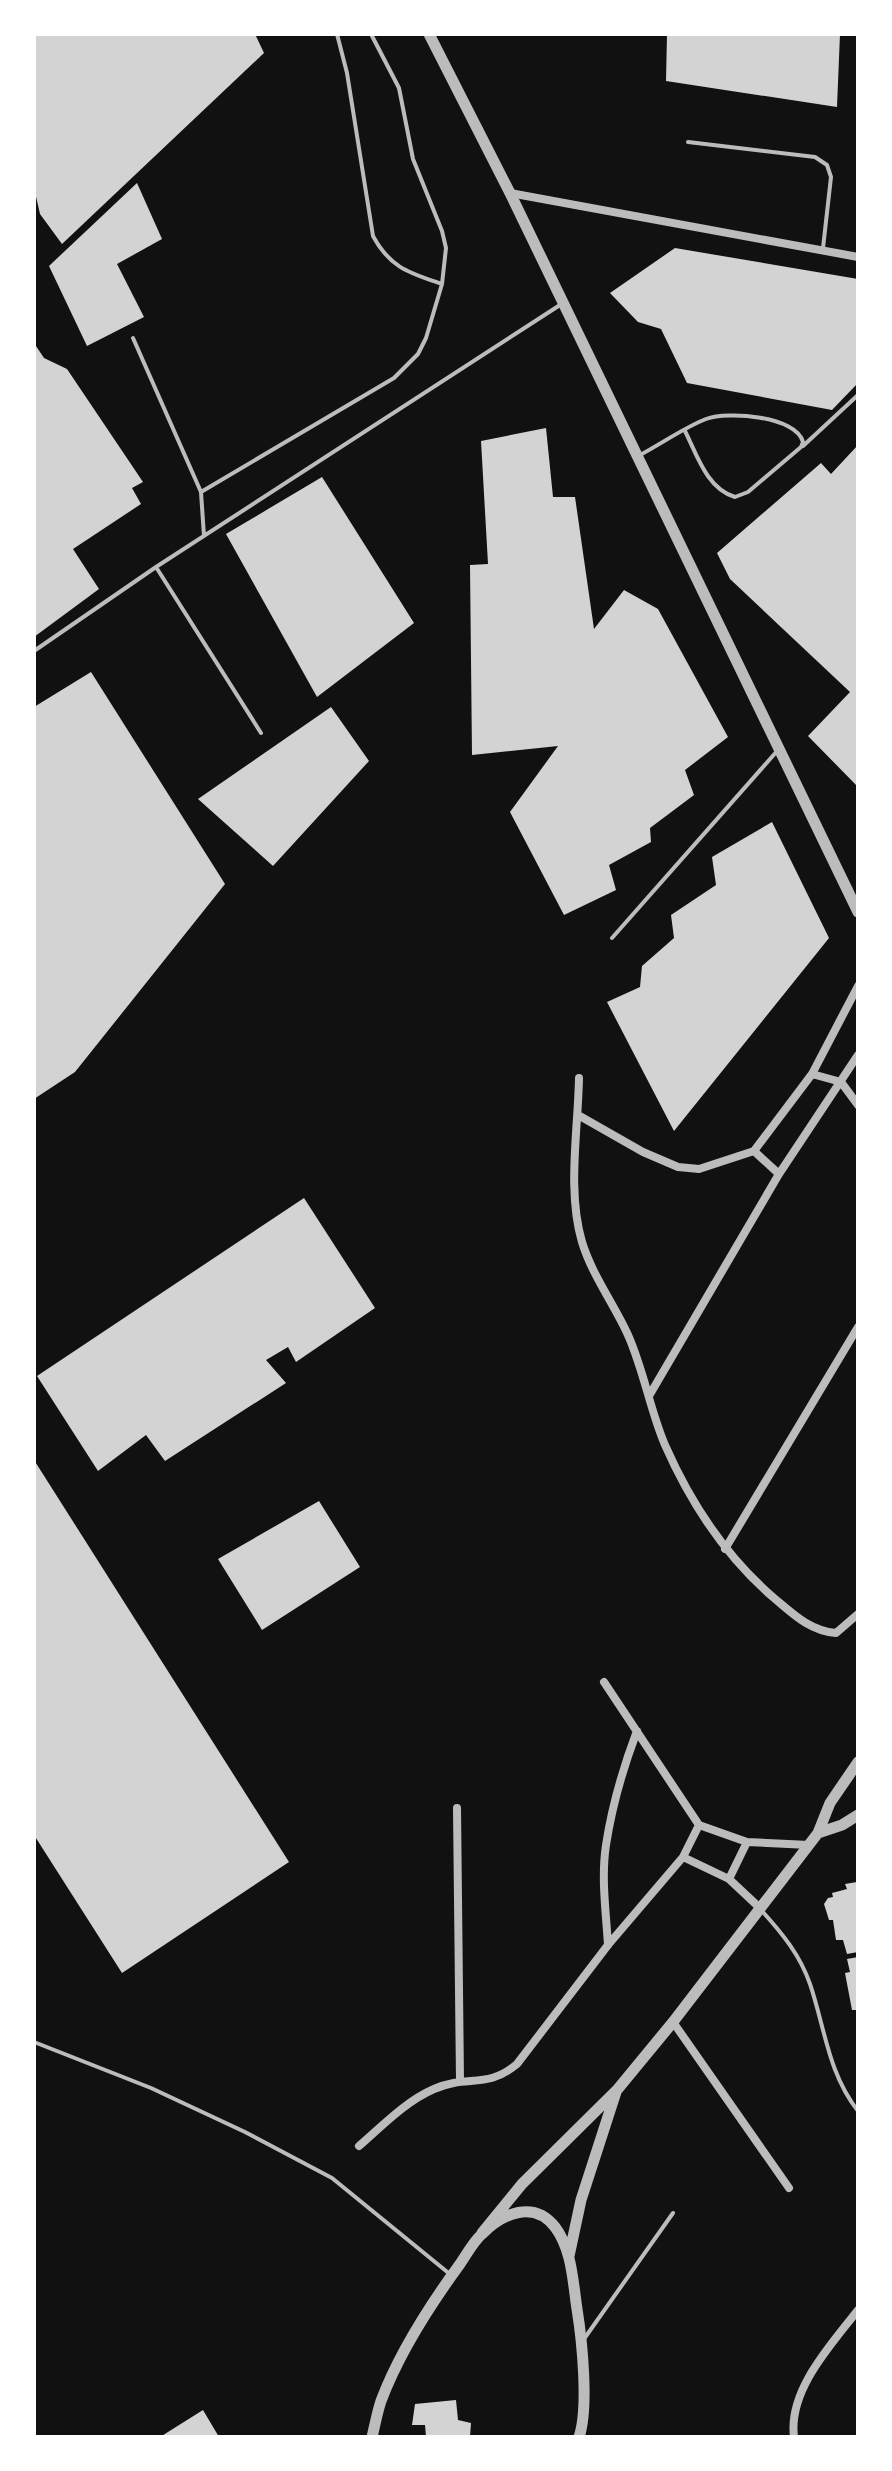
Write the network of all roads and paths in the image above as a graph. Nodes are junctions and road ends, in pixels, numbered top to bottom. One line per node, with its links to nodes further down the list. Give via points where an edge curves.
1 (337, 34): 8 (lane, via 373,236 384,257)
2 (371, 34): 8 (lane, via 399,88 413,159 442,231)
3 (429, 34): 5 (street)
4 (688, 142): 6 (lane, via 815,157 827,165 831,177)
5 (510, 193): 6 (street); 9 (street)
6 (823, 251): 7 (street)
7 (858, 257)
8 (442, 284): 15 (lane, via 418,354 394,378)
9 (563, 304): 14 (street); 16 (lane)
10 (133, 338): 15 (lane)
11 (858, 395): 13 (lane)
12 (685, 431): 13 (lane, via 710,417 727,415 777,421 798,431); 13 (lane, via 712,482 735,497); 14 (lane)
13 (801, 447)
14 (638, 456): 20 (street)
15 (201, 492): 16 (lane)
16 (204, 536): 17 (lane)
17 (156, 567): 18 (lane); 19 (lane)
18 (34, 651)
19 (261, 733)
20 (779, 749): 21 (street); 22 (lane)
21 (858, 912)
22 (612, 938)
23 (858, 986): 25 (street)
24 (858, 1055): 27 (street)
25 (812, 1074): 27 (street); 30 (street)
26 (579, 1078): 29 (street)
27 (841, 1082): 28 (street); 31 (street)
28 (858, 1105)
29 (578, 1115): 30 (street, via 678,1167 699,1169); 33 (street, via 575,1172 582,1243 629,1337)
30 (754, 1151): 31 (street)
31 (779, 1174): 33 (street)
32 (858, 1327): 34 (street)
33 (649, 1396): 34 (street, via 664,1444)
34 (725, 1549): 35 (street, via 752,1579 824,1632 836,1633)
35 (858, 1614)
36 (604, 1682): 37 (street)
37 (637, 1731): 41 (street); 48 (street, via 606,1847)
38 (858, 1762): 42 (street, via 830,1803)
39 (457, 1808): 51 (street)
40 (858, 1815): 42 (street)
41 (699, 1825): 43 (street); 45 (street)
42 (818, 1833): 44 (street)
43 (747, 1842): 44 (street); 46 (street)
44 (809, 1845): 47 (street)
45 (683, 1857): 46 (street); 48 (street)
46 (729, 1879): 47 (street)
47 (761, 1909): 49 (street); 53 (lane, via 796,1953 833,2069)
48 (608, 1945): 51 (street, via 517,2064 487,2081)
49 (673, 2022): 52 (street); 55 (street)
50 (34, 2042): 59 (lane, via 151,2088 332,2178)
51 (460, 2081): 54 (street, via 417,2099)
52 (617, 2090): 57 (street, via 522,2184); 58 (street)
53 (858, 2111)
54 (359, 2146)
55 (789, 2188)
56 (673, 2213): 61 (lane)
57 (482, 2233): 58 (street, via 525,2210 537,2212 557,2230); 59 (street)
58 (568, 2257): 61 (street)
59 (452, 2275): 63 (street, via 381,2401)
60 (858, 2310): 64 (street, via 807,2382 795,2410)
61 (580, 2344): 62 (street)
62 (583, 2434)
63 (372, 2437)
64 (794, 2437)

